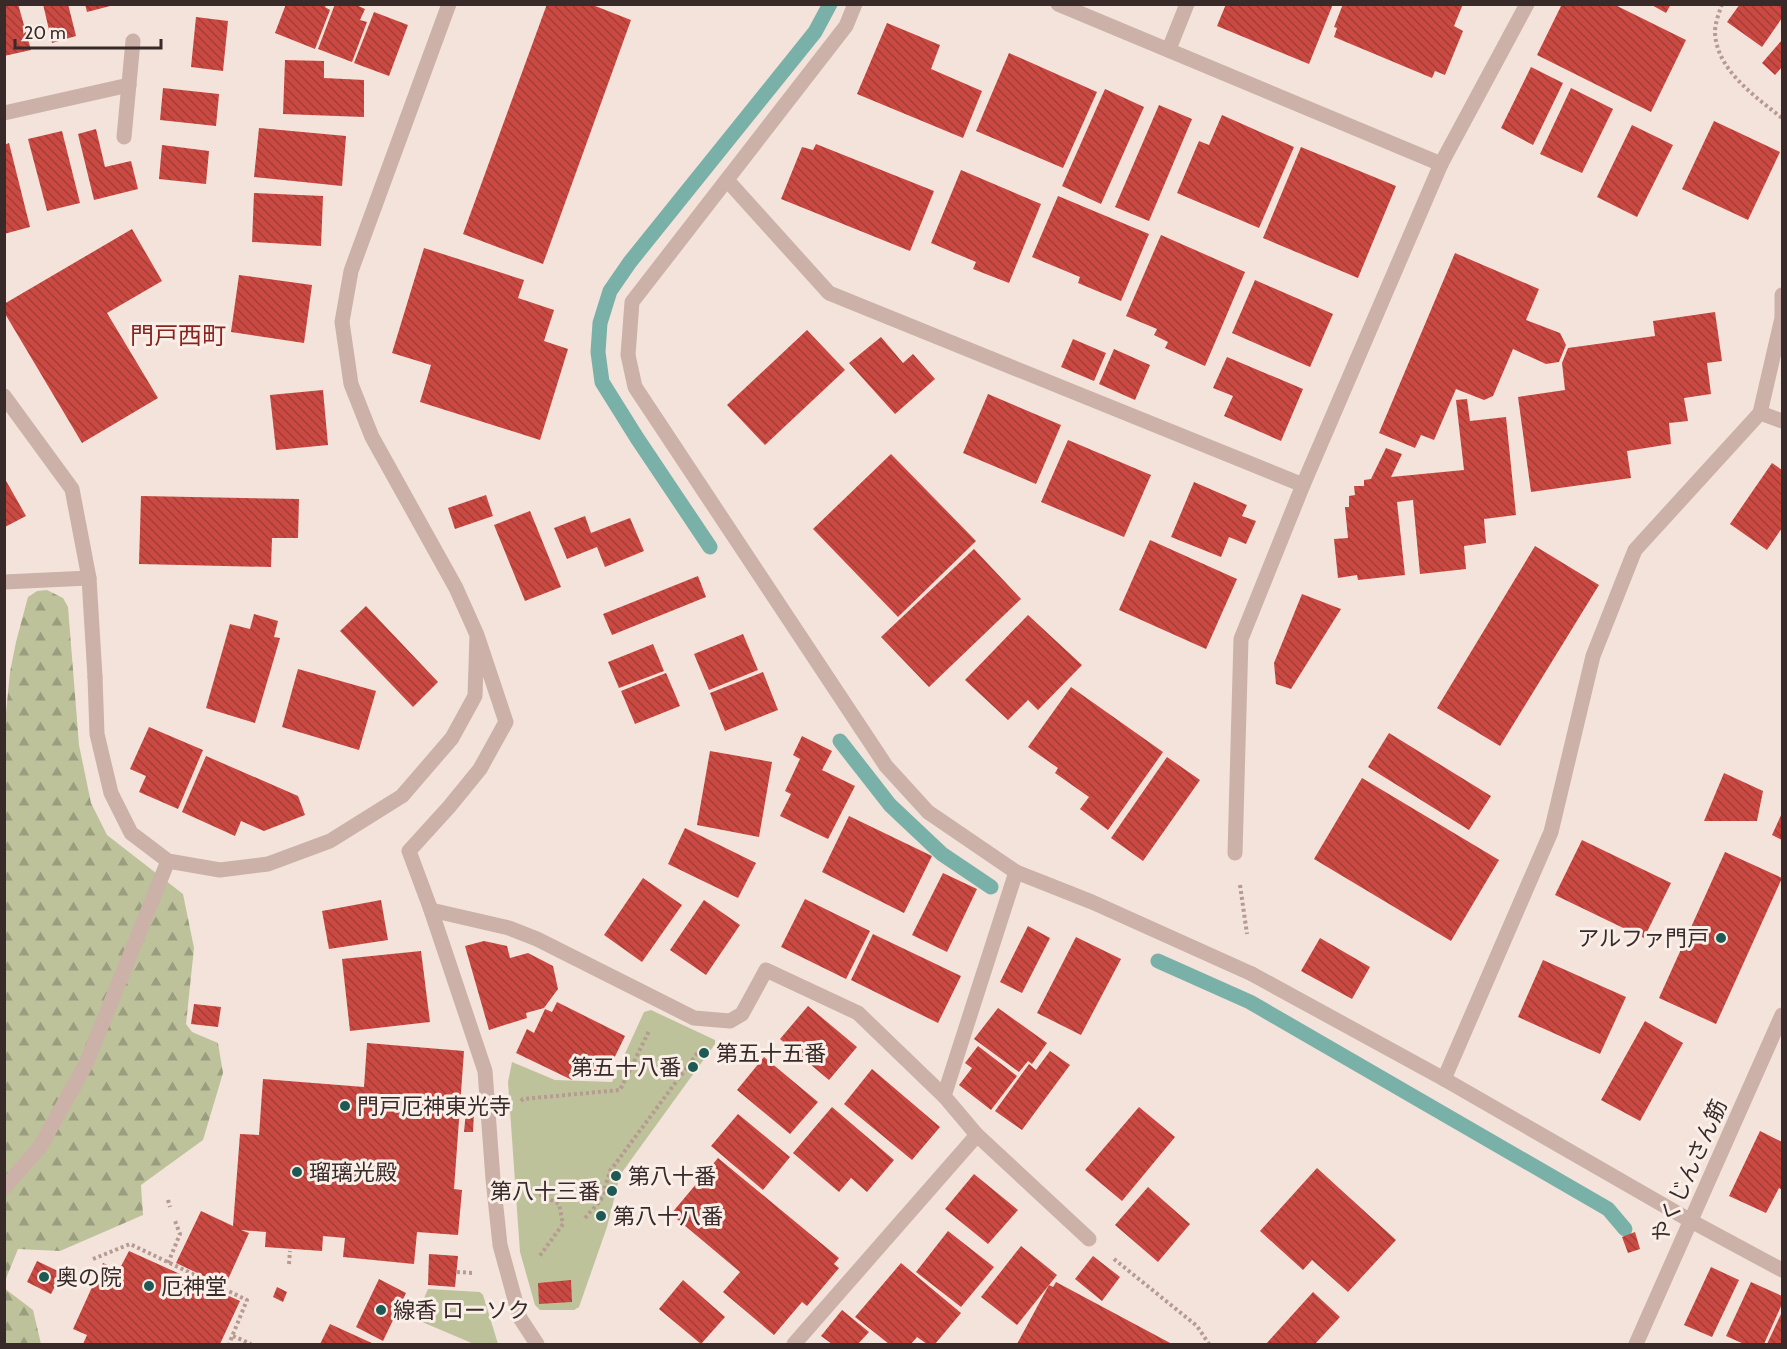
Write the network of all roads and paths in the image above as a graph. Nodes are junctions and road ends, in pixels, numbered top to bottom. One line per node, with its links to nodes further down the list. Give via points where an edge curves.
1 (449, 4): 24 (street, via 351,271 342,322 351,384 372,437 456,588)
2 (855, 4): 8 (street)
3 (862, 4): 8 (street)
4 (1058, 4): 10 (street)
5 (1187, 4): 10 (street)
6 (1527, 4): 15 (street)
7 (1722, 4): 13 (path, via 1715,31 1720,55 1744,87)
8 (846, 26): 16 (street)
9 (133, 41): 11 (street)
10 (1169, 50): 15 (street)
11 (129, 85): 12 (street); 14 (street)
12 (4, 113)
13 (1782, 118)
14 (124, 137)
15 (1441, 164): 21 (street)
16 (727, 180): 21 (street, via 829,292); 27 (street, via 632,302 628,355 636,387 886,766 928,812)
17 (1782, 295): 19 (street, via 1782,318)
18 (4, 396): 22 (street, via 72,489)
19 (1760, 413): 20 (street); 33 (street, via 1635,550 1593,656 1551,832)
20 (1782, 421)
21 (1303, 484): 25 (street, via 1241,639)
22 (89, 578): 23 (street); 26 (street, via 97,734 111,793 131,833)
23 (4, 582)
24 (477, 635): 26 (street, via 475,696 452,738 402,796 330,841 268,864 220,870); 28 (street, via 506,722 480,769 409,851)
25 (1235, 853): 29 (path)
26 (168, 861): 38 (street, via 86,1064 40,1147)
27 (1016, 872): 29 (street); 34 (street)
28 (431, 910): 34 (street, via 509,928 537,939 694,1018 730,1021 742,1014 766,970 858,1013); 50 (street, via 485,1071 500,1245)
29 (1252, 974): 33 (street)
30 (1782, 1015): 43 (street, やくじんさん筋)
31 (653, 1024): 35 (path, via 621,1090 523,1099)
32 (702, 1047): 41 (path, via 610,1171 601,1200)
33 (1444, 1079): 43 (street)
34 (944, 1096): 36 (street)
35 (517, 1107)
36 (977, 1135): 44 (street); 55 (street)
37 (525, 1186): 50 (path, via 560,1204 562,1224 534,1265)
38 (4, 1188)
39 (168, 1200): 40 (path)
40 (170, 1207)
41 (585, 1218)
42 (175, 1221): 47 (path, via 180,1234)
43 (1692, 1221): 49 (street); 57 (street, やくじんさん筋)
44 (1089, 1239): 56 (path, via 1197,1326)
45 (290, 1251): 48 (path)
46 (93, 1259): 47 (path, via 130,1244)
47 (168, 1263): 51 (path, via 248,1300)
48 (289, 1264)
49 (1782, 1270)
50 (508, 1274): 54 (street, via 520,1318)
51 (234, 1336): 52 (path); 53 (path)
52 (229, 1344)
53 (251, 1344)
54 (537, 1344)
55 (794, 1344)
56 (1209, 1344)
57 (1637, 1344)

